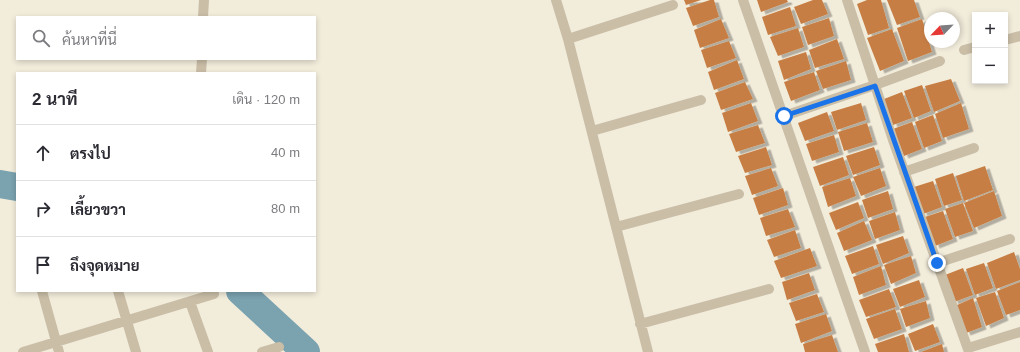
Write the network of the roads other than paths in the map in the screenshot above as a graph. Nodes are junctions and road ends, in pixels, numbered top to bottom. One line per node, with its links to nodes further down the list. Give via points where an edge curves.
1 (204, 0): 6 (street)
2 (556, 0): 8 (street)
3 (743, 0): 17 (street)
4 (847, 0): 15 (street)
5 (673, 5): 8 (street)
6 (203, 16)
7 (1020, 36): 9 (street)
8 (568, 39): 18 (street)
9 (1008, 39)
10 (972, 48): 11 (street)
11 (964, 50)
12 (202, 60): 14 (street)
13 (940, 60): 15 (street)
14 (202, 72)
15 (875, 86): 17 (street); 20 (street)
16 (701, 100): 18 (street)
17 (784, 116): 41 (street)
18 (592, 131): 22 (street)
19 (974, 148): 20 (street)
20 (904, 172): 24 (street)
21 (739, 194): 22 (street)
22 (616, 227): 31 (street)
23 (1010, 238): 24 (street)
24 (937, 263): 35 (street)
25 (769, 289): 31 (street)
26 (42, 292): 33 (street)
27 (118, 292): 30 (street)
28 (214, 294): 29 (street)
29 (190, 302): 30 (street); 38 (street)
30 (127, 322): 33 (street); 37 (street)
31 (640, 324): 40 (street)
32 (1020, 332): 35 (street)
33 (57, 347): 36 (street)
34 (279, 347): 39 (street)
35 (968, 350)
36 (24, 352)
37 (136, 352)
38 (208, 352)
39 (262, 352)
40 (648, 352)
41 (865, 352)

